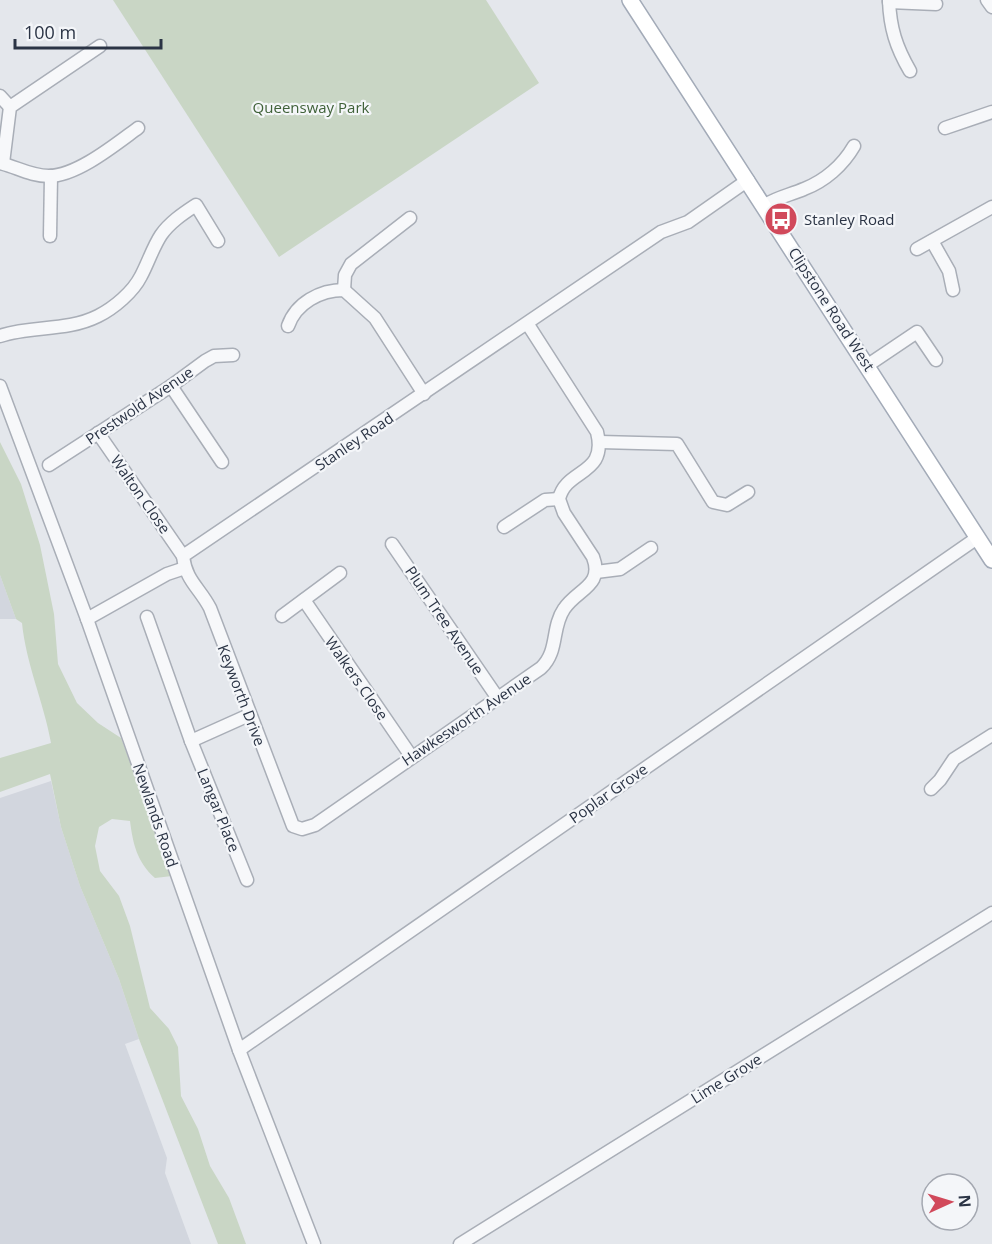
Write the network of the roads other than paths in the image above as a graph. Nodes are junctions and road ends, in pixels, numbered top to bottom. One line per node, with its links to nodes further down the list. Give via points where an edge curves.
1 (630, 0): 16 (main road, Clipstone Road West)
2 (987, 0): 5 (street)
3 (889, 1): 4 (street); 7 (street, via 890,28)
4 (936, 4)
5 (992, 7)
6 (100, 46): 9 (street)
7 (910, 71)
8 (0, 96): 9 (street)
9 (10, 107): 14 (street)
10 (992, 112): 12 (street)
11 (138, 128): 15 (street, via 90,162)
12 (945, 128)
13 (854, 146): 17 (street, via 844,163 820,180)
14 (2, 163): 15 (street, via 19,172)
15 (51, 176): 20 (street)
16 (748, 180): 17 (main road, Clipstone Road West); 26 (street, Stanley Road, via 688,222 661,232)
17 (765, 205): 31 (main road, Clipstone Road West)
18 (992, 207): 22 (street)
19 (410, 218): 24 (street, via 351,264 345,274)
20 (50, 236)
21 (218, 241): 28 (street, via 196,205 161,235 140,279 100,315 79,325 14,331)
22 (932, 241): 23 (street); 25 (street, via 949,271)
23 (917, 249)
24 (344, 290): 27 (street, via 332,290 302,305); 34 (street, via 375,318)
25 (953, 290)
26 (527, 323): 34 (street, Stanley Road); 36 (street, via 594,424)
27 (288, 326)
28 (0, 336)
29 (233, 355): 33 (street, Prestwold Avenue, via 214,356)
30 (936, 360): 31 (street, via 917,332)
31 (868, 365): 42 (main road, Clipstone Road West)
32 (0, 386): 52 (street, Newlands Road)
33 (171, 386): 35 (street, Prestwold Avenue); 37 (street)
34 (424, 394): 46 (street, Stanley Road)
35 (98, 433): 38 (street, Prestwold Avenue); 46 (street, Walton Close)
36 (600, 442): 39 (street, via 671,442 681,448 713,502 727,505); 40 (street, via 595,462 564,486)
37 (222, 462)
38 (49, 465)
39 (748, 492)
40 (559, 499): 41 (street, via 545,500); 47 (street, via 593,557)
41 (504, 527)
42 (977, 538): 45 (main road, Clipstone Road West); 62 (street, Poplar Grove)
43 (392, 544): 53 (street, Plum Tree Avenue)
44 (651, 548): 47 (street, via 620,568)
45 (992, 560)
46 (184, 562): 52 (street, Stanley Road); 54 (street, Keyworth Drive, via 188,579 210,608)
47 (596, 572): 53 (street, Hawkesworth Avenue, via 590,586 560,616 550,659)
48 (340, 573): 49 (street)
49 (303, 600): 50 (street); 57 (street, Walkers Close)
50 (282, 616)
51 (147, 617): 56 (street, Langar Place)
52 (87, 619): 62 (street, Newlands Road)
53 (497, 697): 57 (street, Hawkesworth Avenue)
54 (249, 715): 56 (street); 59 (street, Keyworth Drive)
55 (992, 735): 58 (street, via 954,759)
56 (191, 741): 60 (street, Langar Place)
57 (411, 756): 59 (street, Hawkesworth Avenue, via 315,825 302,829)
58 (931, 789)
59 (293, 826)
60 (247, 880)
61 (992, 913): 64 (street, Lime Grove)
62 (239, 1050): 63 (street, Newlands Road)
63 (314, 1244)
64 (460, 1244)

